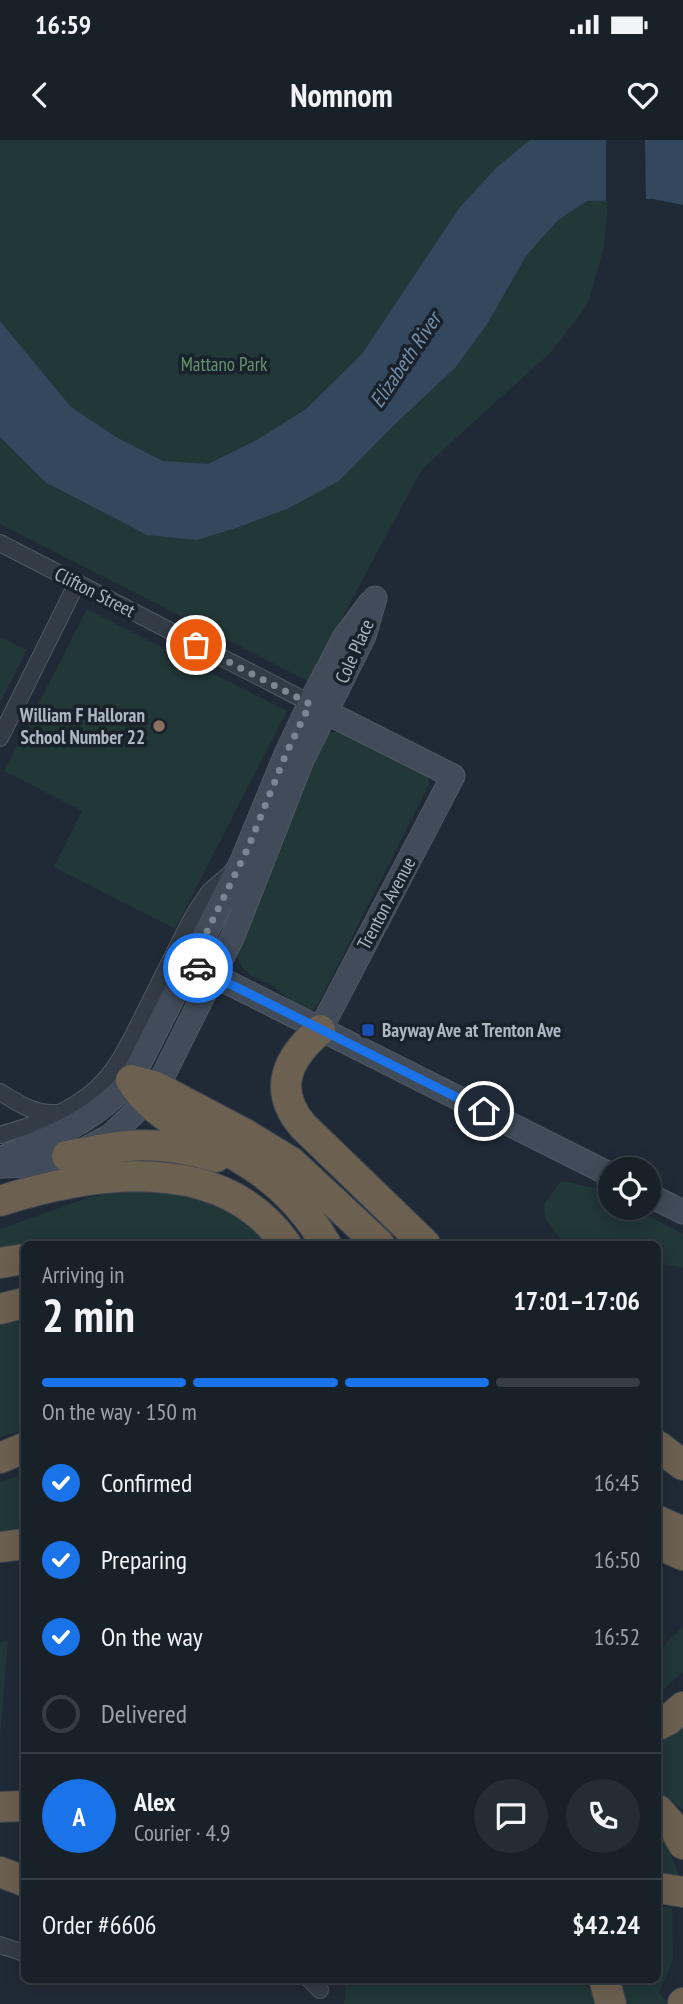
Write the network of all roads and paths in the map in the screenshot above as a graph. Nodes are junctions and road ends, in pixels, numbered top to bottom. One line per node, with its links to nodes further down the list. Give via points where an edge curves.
1 (0, 543): 2 (street, Clifton Street)
2 (77, 583): 3 (street, Clifton Street); 4 (street)
3 (318, 708): 5 (street, Clifton Street); 6 (street, via 290,746); 8 (street, via 250,896)
4 (0, 738)
5 (453, 776): 9 (street, Trenton Avenue)
6 (242, 861): 7 (street); 12 (street, via 196,911 116,1066 97,1088)
7 (191, 964): 8 (street); 10 (street)
8 (214, 975): 9 (street); 10 (street)
9 (320, 1030): 17 (street); 27 (highway, via 303,1044 289,1072 285,1086 290,1111)
10 (145, 1089): 14 (street, via 110,1136); 15 (street, via 109,1103 58,1135); 18 (highway, via 175,1122); 26 (highway, via 245,1134 291,1162)
11 (0, 1092): 12 (street, via 35,1111)
12 (61, 1113): 13 (street)
13 (0, 1135)
14 (67, 1156): 16 (street); 18 (highway, via 127,1145 168,1146 217,1157)
15 (0, 1159)
16 (0, 1166)
17 (598, 1169)
18 (268, 1178): 25 (highway, via 300,1206)
19 (165, 1179): 20 (highway, via 103,1177); 23 (highway, via 72,1194); 24 (highway, via 228,1195 253,1211)
20 (0, 1201)
21 (661, 1201): 22 (street)
22 (683, 1212)
23 (0, 1220)
24 (283, 1241)
25 (324, 1241)
26 (376, 1241)
27 (422, 1241)
28 (21, 1260): 29 (highway)
29 (0, 1263)
30 (21, 1304): 31 (highway)
31 (0, 1309)
32 (21, 1449): 34 (highway)
33 (661, 1449): 36 (highway)
34 (0, 1456)
35 (661, 1459): 38 (highway)
36 (683, 1465)
37 (661, 1471): 39 (highway)
38 (683, 1472)
39 (683, 1481)
40 (661, 1522): 41 (highway)
41 (683, 1532)
42 (21, 1544): 44 (highway)
43 (661, 1545): 45 (highway)
44 (0, 1547)
45 (683, 1555)
46 (683, 1707): 47 (highway)
47 (661, 1723)
48 (661, 1813): 49 (highway)
49 (683, 1844)
50 (0, 1872): 52 (highway)
51 (0, 1881): 53 (highway)
52 (21, 1882)
53 (21, 1883)
54 (661, 1888): 55 (highway)
55 (683, 1892)
56 (0, 1945): 57 (street)
57 (21, 1951)
58 (605, 1983): 59 (highway)
59 (611, 2004)

